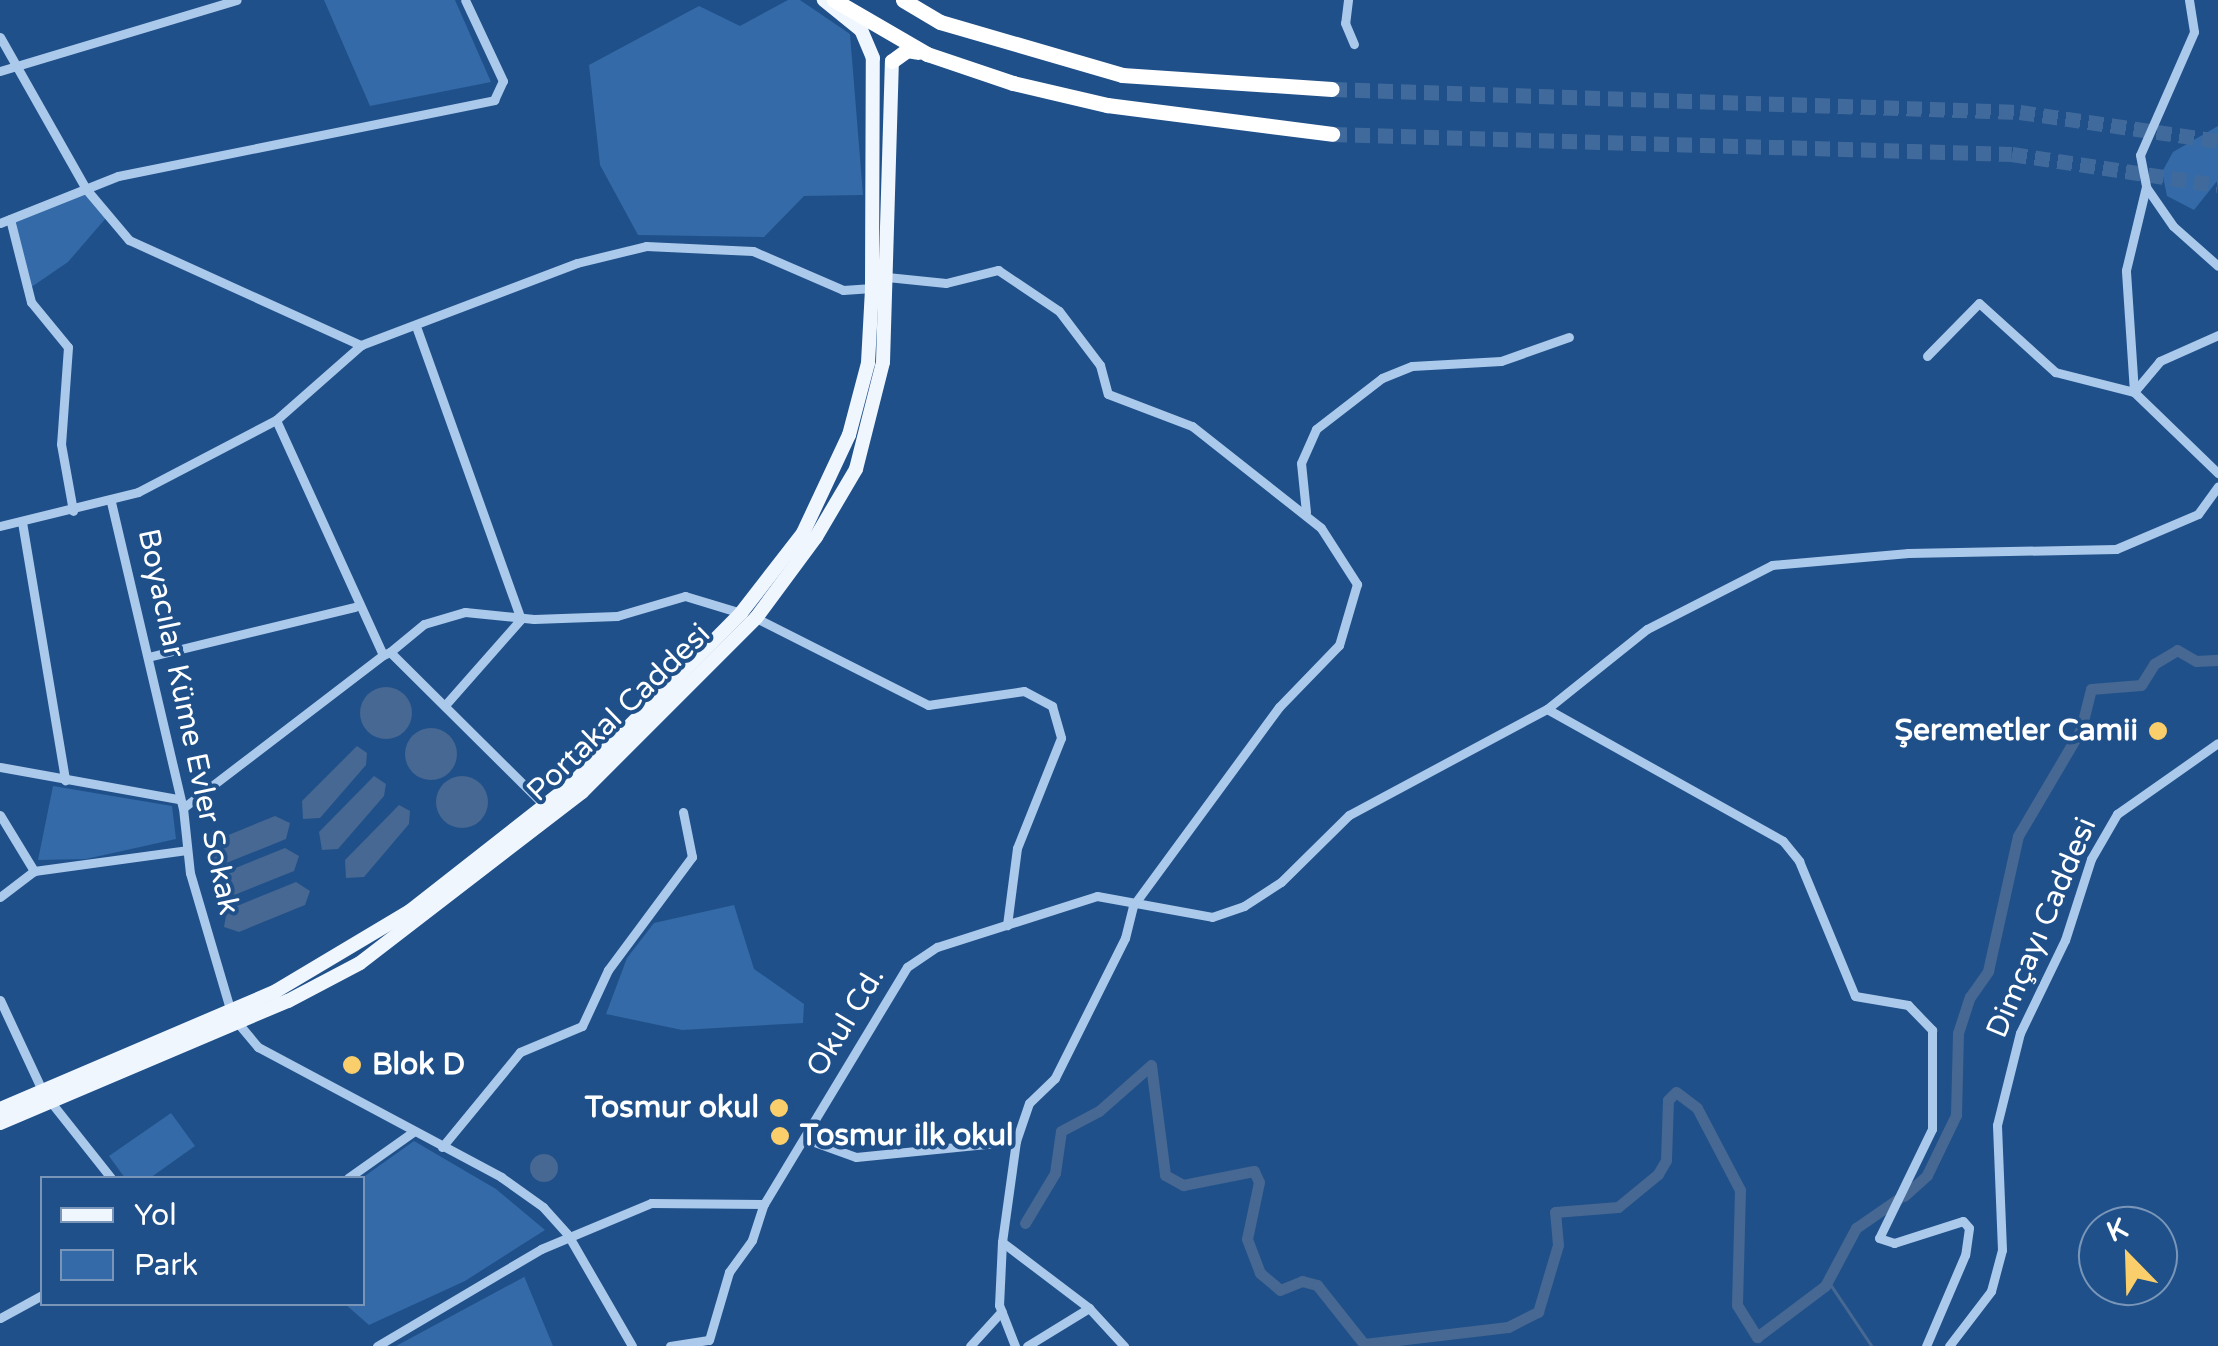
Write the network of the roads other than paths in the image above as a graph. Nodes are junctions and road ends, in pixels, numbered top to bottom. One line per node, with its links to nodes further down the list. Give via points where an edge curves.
1 (238, 0): 12 (street)
2 (465, 0): 17 (street, via 504,81 494,100 208,154)
3 (824, 0): 21 (main road, Portakal Caddesi, via 861,30 873,58)
4 (834, 0): 10 (highway)
5 (903, 0): 14 (highway, via 978,34 1122,75)
6 (1348, 0): 9 (street, via 1345,23)
7 (2189, 0): 16 (street, via 2194,32 2140,155)
8 (0, 37): 12 (street)
9 (1354, 44)
10 (927, 54): 11 (highway, via 907,50); 15 (highway, via 1107,105)
11 (892, 61): 20 (main road, Portakal Caddesi)
12 (16, 69): 13 (street); 17 (street)
13 (0, 71)
14 (1332, 89)
15 (1332, 134)
16 (2146, 187): 19 (street, via 2174,226); 27 (street, via 2126,270)
17 (86, 189): 18 (street); 25 (street, via 129,240)
18 (5, 221): 32 (street, via 31,302 68,347 60,444)
19 (2218, 266)
20 (887, 277): 21 (street); 33 (street, via 946,283 998,270 1059,311 1100,365 1108,394 1192,426); 37 (main road, Portakal Caddesi, via 883,362 856,469 816,538)
21 (872, 288): 22 (street, via 844,290 754,251 646,246 576,264); 37 (main road, Portakal Caddesi, via 868,363 839,465)
22 (417, 329): 25 (street); 38 (street)
23 (2218, 336): 27 (street, via 2160,362)
24 (1569, 337): 33 (street, via 1501,361 1412,366 1382,378 1316,429 1301,463)
25 (361, 346): 28 (street, Boyacılar Küme Evler Sokak)
26 (1926, 356): 27 (street, via 1978,303 2054,372)
27 (2134, 392): 29 (street)
28 (276, 420): 31 (street, Boyacılar Küme Evler Sokak); 36 (street)
29 (2218, 474)
30 (2218, 486): 42 (street, Okul Cd., via 2198,514 2116,548 1908,553 1772,565 1647,629)
31 (111, 502): 32 (street, Boyacılar Küme Evler Sokak); 40 (street, Boyacılar Küme Evler Sokak)
32 (73, 512): 34 (street, Boyacılar Küme Evler Sokak)
33 (1306, 512): 53 (street, via 1357,584 1339,645 1279,707)
34 (22, 522): 35 (street, Boyacılar Küme Evler Sokak); 45 (street)
35 (0, 526)
36 (355, 606): 39 (street); 40 (street)
37 (749, 616): 38 (street, via 685,596 617,616); 47 (main road, Portakal Caddesi); 54 (street, via 928,705 1024,691 1052,706 1061,738 1018,848); 56 (main road, Portakal Caddesi, via 582,792 486,872 360,963)
38 (522, 619): 39 (street, via 438,616); 41 (street)
39 (386, 653): 41 (street); 46 (street)
40 (148, 658): 46 (street, Boyacılar Küme Evler Sokak)
41 (446, 704): 47 (street)
42 (1547, 708): 53 (street, Okul Cd., via 1348,815 1280,882 1244,906 1212,917); 81 (street, via 1783,840 1799,861 1855,996 1908,1005 1932,1030 1932,1129 1883,1228 1884,1243 1963,1221 1969,1228 1970,1241)
43 (2218, 743): 82 (street, Dimçayı Caddesi, via 2117,814 2091,859 2065,940 2020,1033 1997,1125 2002,1250 1991,1291)
44 (0, 767): 45 (street)
45 (65, 780): 46 (street)
46 (180, 803): 50 (street, Boyacılar Küme Evler Sokak)
47 (546, 807): 56 (main road, Portakal Caddesi, via 349,952)
48 (683, 812): 63 (street, via 692,857 608,970 582,1026 520,1052)
49 (0, 815): 51 (street)
50 (187, 850): 51 (street); 56 (street, Boyacılar Küme Evler Sokak)
51 (34, 872): 52 (street)
52 (0, 897)
53 (1133, 906): 54 (street, Okul Cd., via 1114,895 1096,896); 62 (street, via 1126,938 1055,1078 1029,1103)
54 (1006, 925): 61 (street, Okul Cd., via 936,946 908,967)
55 (0, 1000): 57 (street)
56 (234, 1017): 57 (main road, Portakal Caddesi); 60 (street, via 258,1047)
57 (46, 1096): 58 (main road, Portakal Caddesi); 59 (main road, Portakal Caddesi); 64 (street)
58 (0, 1109)
59 (0, 1122)
60 (413, 1132): 63 (street); 65 (street)
61 (806, 1139): 62 (street, via 856,1157); 66 (street, Okul Cd.)
62 (1016, 1141): 68 (street)
63 (442, 1147): 67 (street, via 501,1177)
64 (109, 1176)
65 (351, 1176)
66 (764, 1204): 67 (street, via 651,1203); 73 (street, Okul Cd., via 708,1327)
67 (568, 1235): 74 (street); 75 (street)
68 (1002, 1242): 70 (street); 71 (street)
69 (40, 1296): 72 (street)
70 (1088, 1308): 79 (street); 80 (street)
71 (1002, 1311): 77 (street); 78 (street)
72 (0, 1318)
73 (712, 1343): 76 (street)
74 (376, 1346)
75 (632, 1346)
76 (670, 1346)
77 (970, 1346)
78 (1015, 1346)
79 (1027, 1346)
80 (1124, 1346)
81 (1926, 1346)
82 (1948, 1346)

